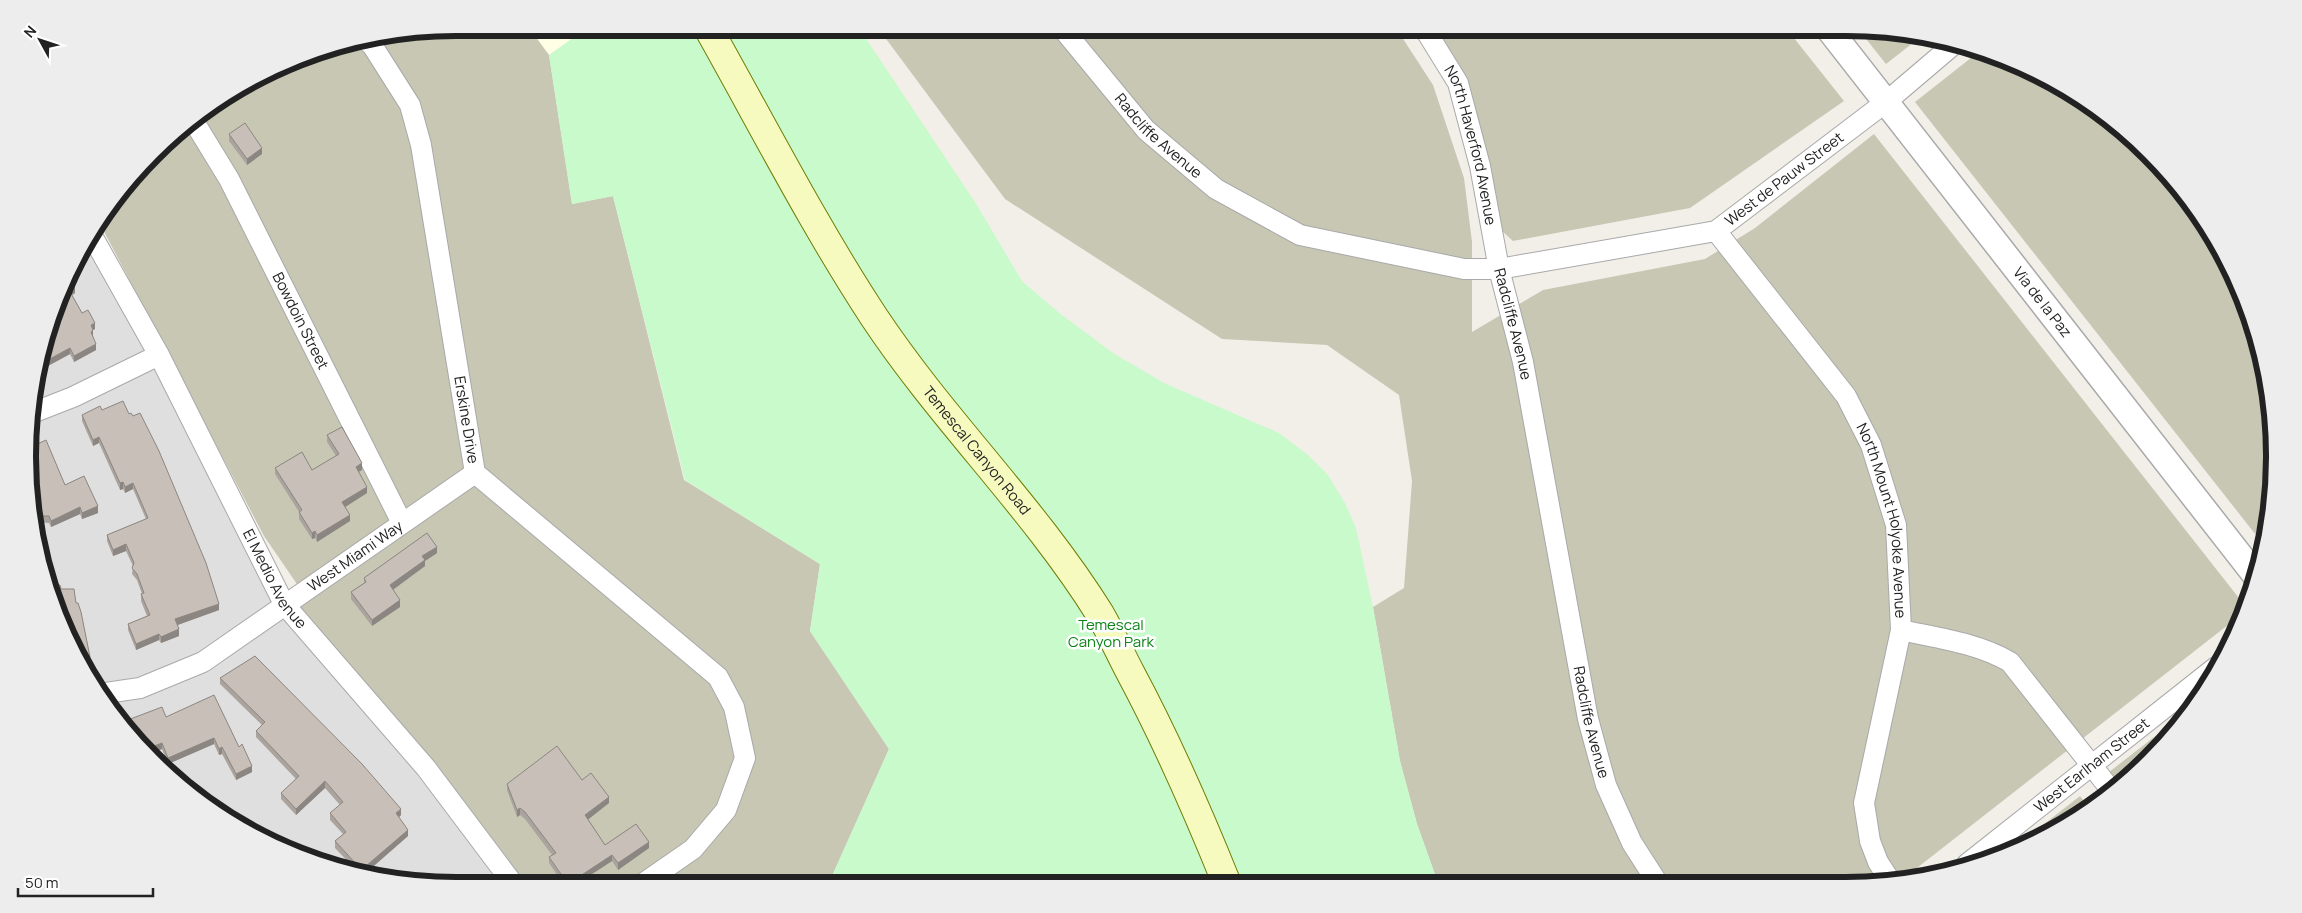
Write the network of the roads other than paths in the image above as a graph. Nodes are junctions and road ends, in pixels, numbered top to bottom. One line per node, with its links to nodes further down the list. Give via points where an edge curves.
1 (712, 36): 27 (main road, Temescal Canyon Road, via 838,260 875,318 922,383 1045,536 1100,615 1151,711)
2 (1069, 36): 11 (street, Radcliffe Avenue, via 1146,130 1224,194 1300,235 1464,269)
3 (1429, 36): 11 (street, North Haverford Avenue, via 1458,83 1480,166)
4 (1834, 36): 7 (street, Via de la Paz)
5 (372, 45): 14 (street, Erskine Drive, via 410,105 421,145)
6 (1948, 49): 7 (street, West de Pauw Street)
7 (1886, 102): 9 (street, West de Pauw Street); 16 (street, Via de la Paz)
8 (197, 126): 15 (street, Bowdoin Street, via 229,179)
9 (1716, 231): 11 (street, West de Pauw Street); 18 (street, North Mount Holyoke Avenue, via 1846,396 1871,445 1896,525)
10 (95, 242): 12 (street, El Medio Avenue)
11 (1499, 269): 28 (street, Radcliffe Avenue, via 1523,362 1588,719 1606,785 1632,843)
12 (158, 355): 13 (street, via 73,398); 17 (street, El Medio Avenue)
13 (39, 410)
14 (475, 473): 15 (street, West Miami Way); 26 (street, Erskine Drive, via 718,677 734,707 744,758 726,810 693,849)
15 (402, 523): 17 (street, West Miami Way)
16 (2250, 568)
17 (284, 604): 20 (street, West Miami Way, via 203,662 140,688); 25 (street, El Medio Avenue, via 426,768)
18 (1901, 630): 21 (street, via 1977,648 2010,662); 24 (street, North Mount Holyoke Avenue, via 1864,803 1870,841)
19 (2204, 676): 21 (street, West Earlham Street)
20 (109, 693)
21 (2091, 764): 22 (street); 23 (street, West Earlham Street)
22 (2107, 785)
23 (1978, 855)
24 (1886, 875)
25 (508, 877)
26 (653, 877)
27 (1224, 877)
28 (1654, 877)

